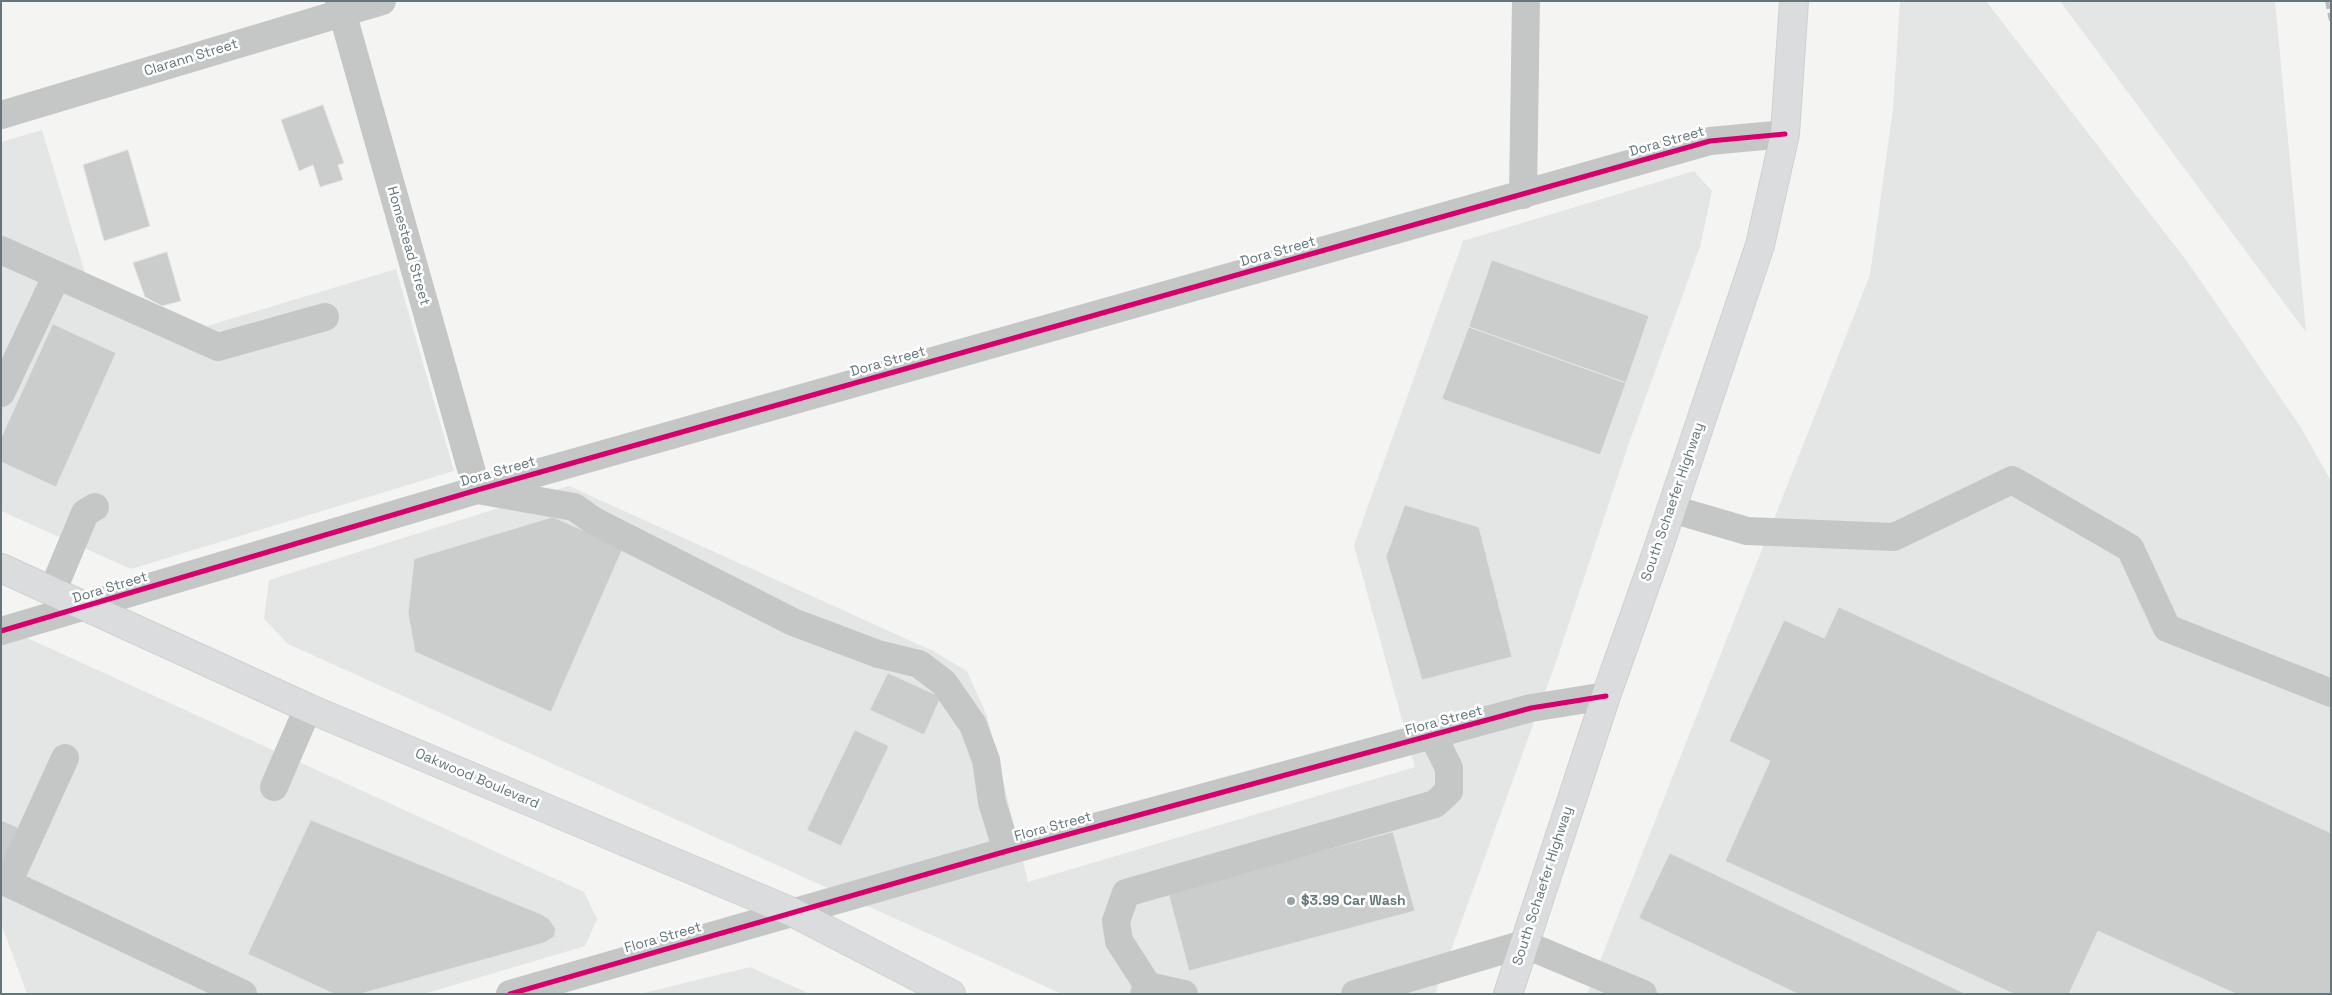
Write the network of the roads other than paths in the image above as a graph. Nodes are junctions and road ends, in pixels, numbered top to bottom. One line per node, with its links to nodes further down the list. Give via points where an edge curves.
1 (382, 1): 4 (street, Clarann Street)
2 (1526, 1): 7 (street)
3 (1794, 1): 6 (main road, South Schaefer Highway)
4 (341, 7): 5 (street, Clarann Street); 12 (street, Homestead Street)
5 (1, 115)
6 (1785, 134): 7 (street, Dora Street, via 1710,141); 14 (main road, South Schaefer Highway, via 1760,245)
7 (1523, 195): 12 (street, Dora Street)
8 (1, 250): 9 (street)
9 (57, 275): 10 (street, via 218,347); 11 (street)
10 (325, 316)
11 (1, 393)
12 (477, 490): 17 (street, Dora Street); 25 (street, via 574,508 792,622 878,654 919,664 944,683 973,725 986,760 992,802)
13 (95, 507): 16 (street, via 85,513)
14 (1672, 509): 19 (street, via 1747,531 1894,537 2012,480 2130,548 2167,628); 20 (main road, South Schaefer Highway)
15 (1, 568): 16 (main road, Oakwood Boulevard)
16 (52, 592): 17 (main road, Oakwood Boulevard)
17 (88, 606): 18 (street, Dora Street); 21 (main road, Oakwood Boulevard)
18 (1, 631)
19 (2331, 693)
20 (1606, 696): 22 (street, Flora Street, via 1531,708); 27 (main road, South Schaefer Highway)
21 (308, 708): 24 (street); 26 (main road, Oakwood Boulevard)
22 (1432, 736): 25 (street, Flora Street); 28 (street, via 1449,768 1449,791 1435,804 1126,893 1116,920 1119,941)
23 (66, 758): 30 (street, via 8,883)
24 (274, 787)
25 (1007, 851): 26 (street, Flora Street)
26 (792, 912): 29 (street, Flora Street); 31 (main road, Oakwood Boulevard)
27 (1524, 944): 33 (street); 34 (main road, South Schaefer Highway); 35 (street)
28 (1146, 990): 32 (street)
29 (521, 992)
30 (243, 994)
31 (950, 994)
32 (1184, 994)
33 (1355, 994)
34 (1508, 994)
35 (1643, 994)

